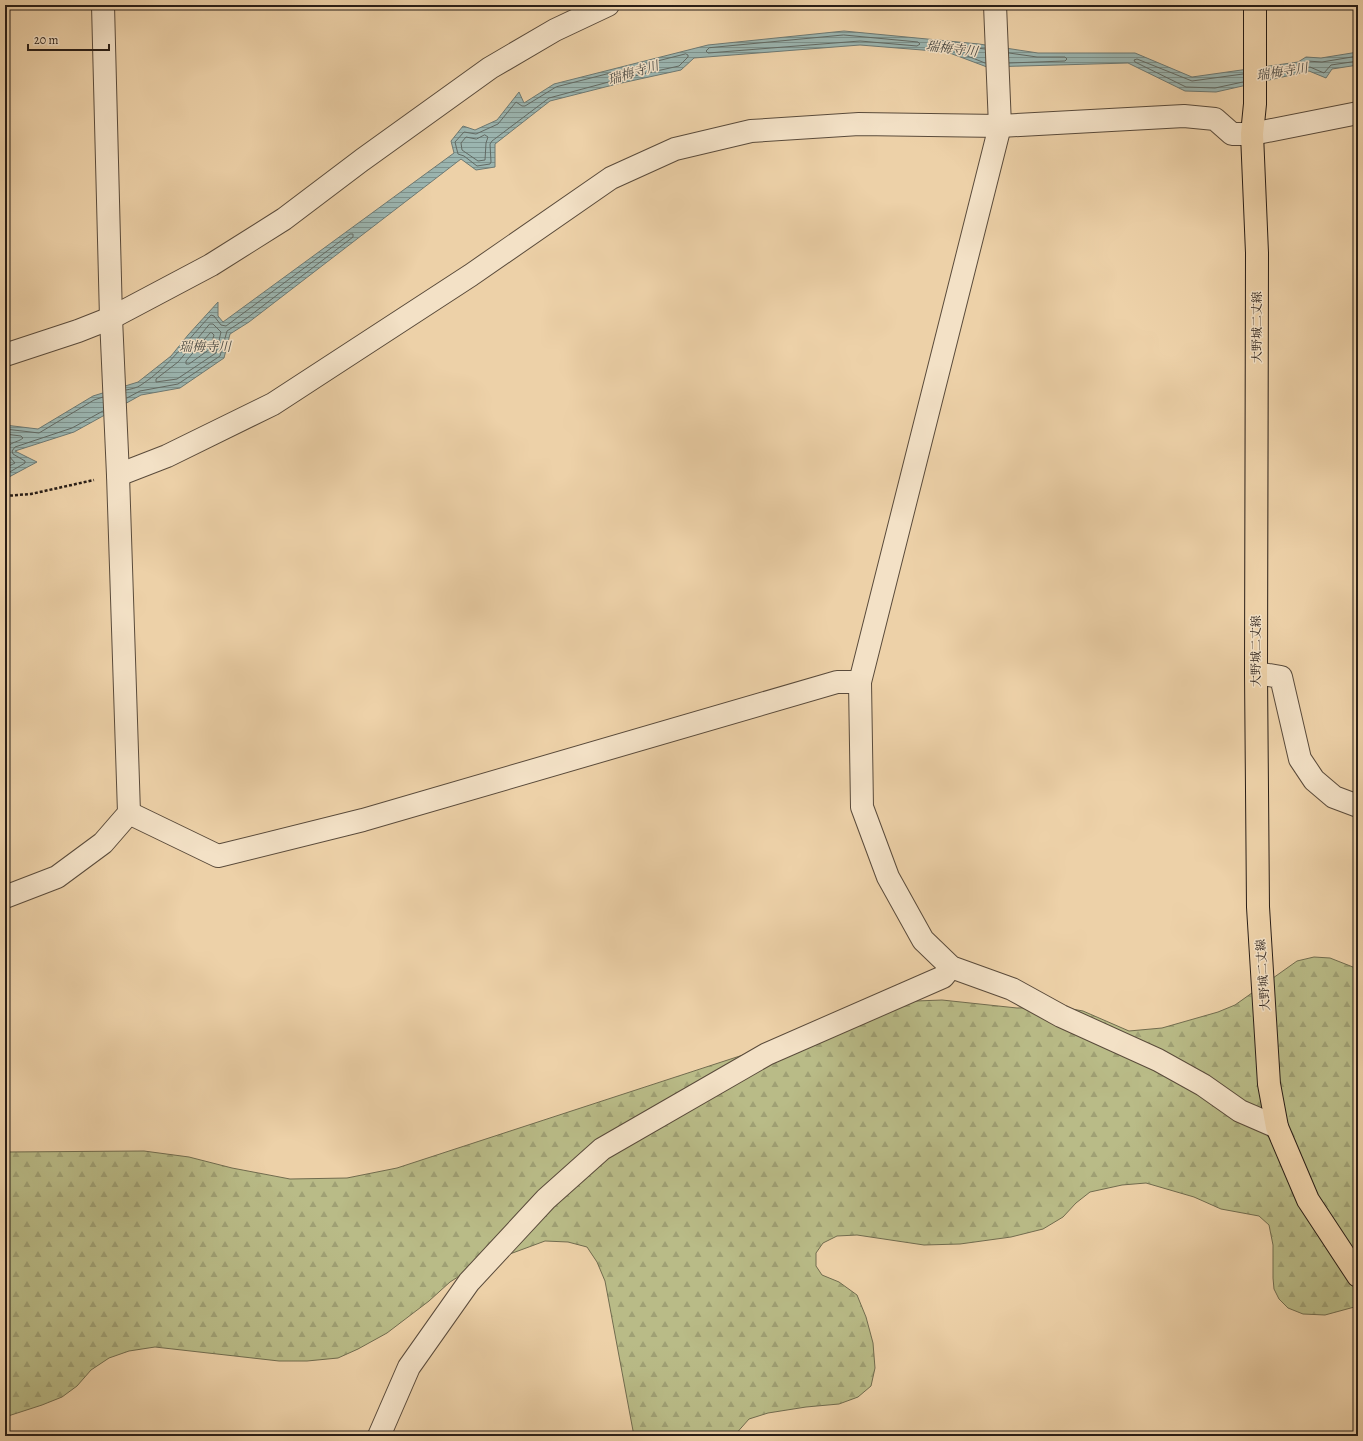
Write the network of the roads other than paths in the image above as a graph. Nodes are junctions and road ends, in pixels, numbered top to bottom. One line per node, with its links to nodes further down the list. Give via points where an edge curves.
1 (103, 5): 8 (street)
2 (608, 5): 8 (street, via 556,30 490,68 284,219 211,265)
3 (995, 5): 6 (street)
4 (1255, 5): 7 (main road, 大野城二丈線, via 1255,104)
5 (1358, 113): 7 (street)
6 (1000, 126): 7 (street, via 1184,116 1216,119 1232,134); 10 (street, via 860,124 751,131 675,149 611,178 472,275 273,404 167,456); 12 (street)
7 (1252, 134): 11 (main road, 大野城二丈線, via 1258,253)
8 (111, 318): 9 (street, via 78,332); 10 (street)
9 (5, 355)
10 (118, 475): 14 (street)
11 (1256, 673): 13 (street, via 1281,678 1300,759 1314,780 1334,797); 17 (main road, 大野城二丈線, via 1258,907 1269,1084)
12 (860, 682): 14 (street, via 837,682 363,820 218,856); 16 (street, via 862,807 888,877 923,940)
13 (1358, 806)
14 (129, 813): 15 (street, via 103,842 57,877)
15 (5, 898)
16 (951, 967): 17 (street, via 1012,989 1061,1016 1158,1060 1203,1085 1240,1111); 19 (street, via 943,977 767,1054 602,1149 546,1199 469,1282 409,1367)
17 (1277, 1127): 18 (main road, 大野城二丈線, via 1308,1200)
18 (1358, 1276)
19 (379, 1436)

